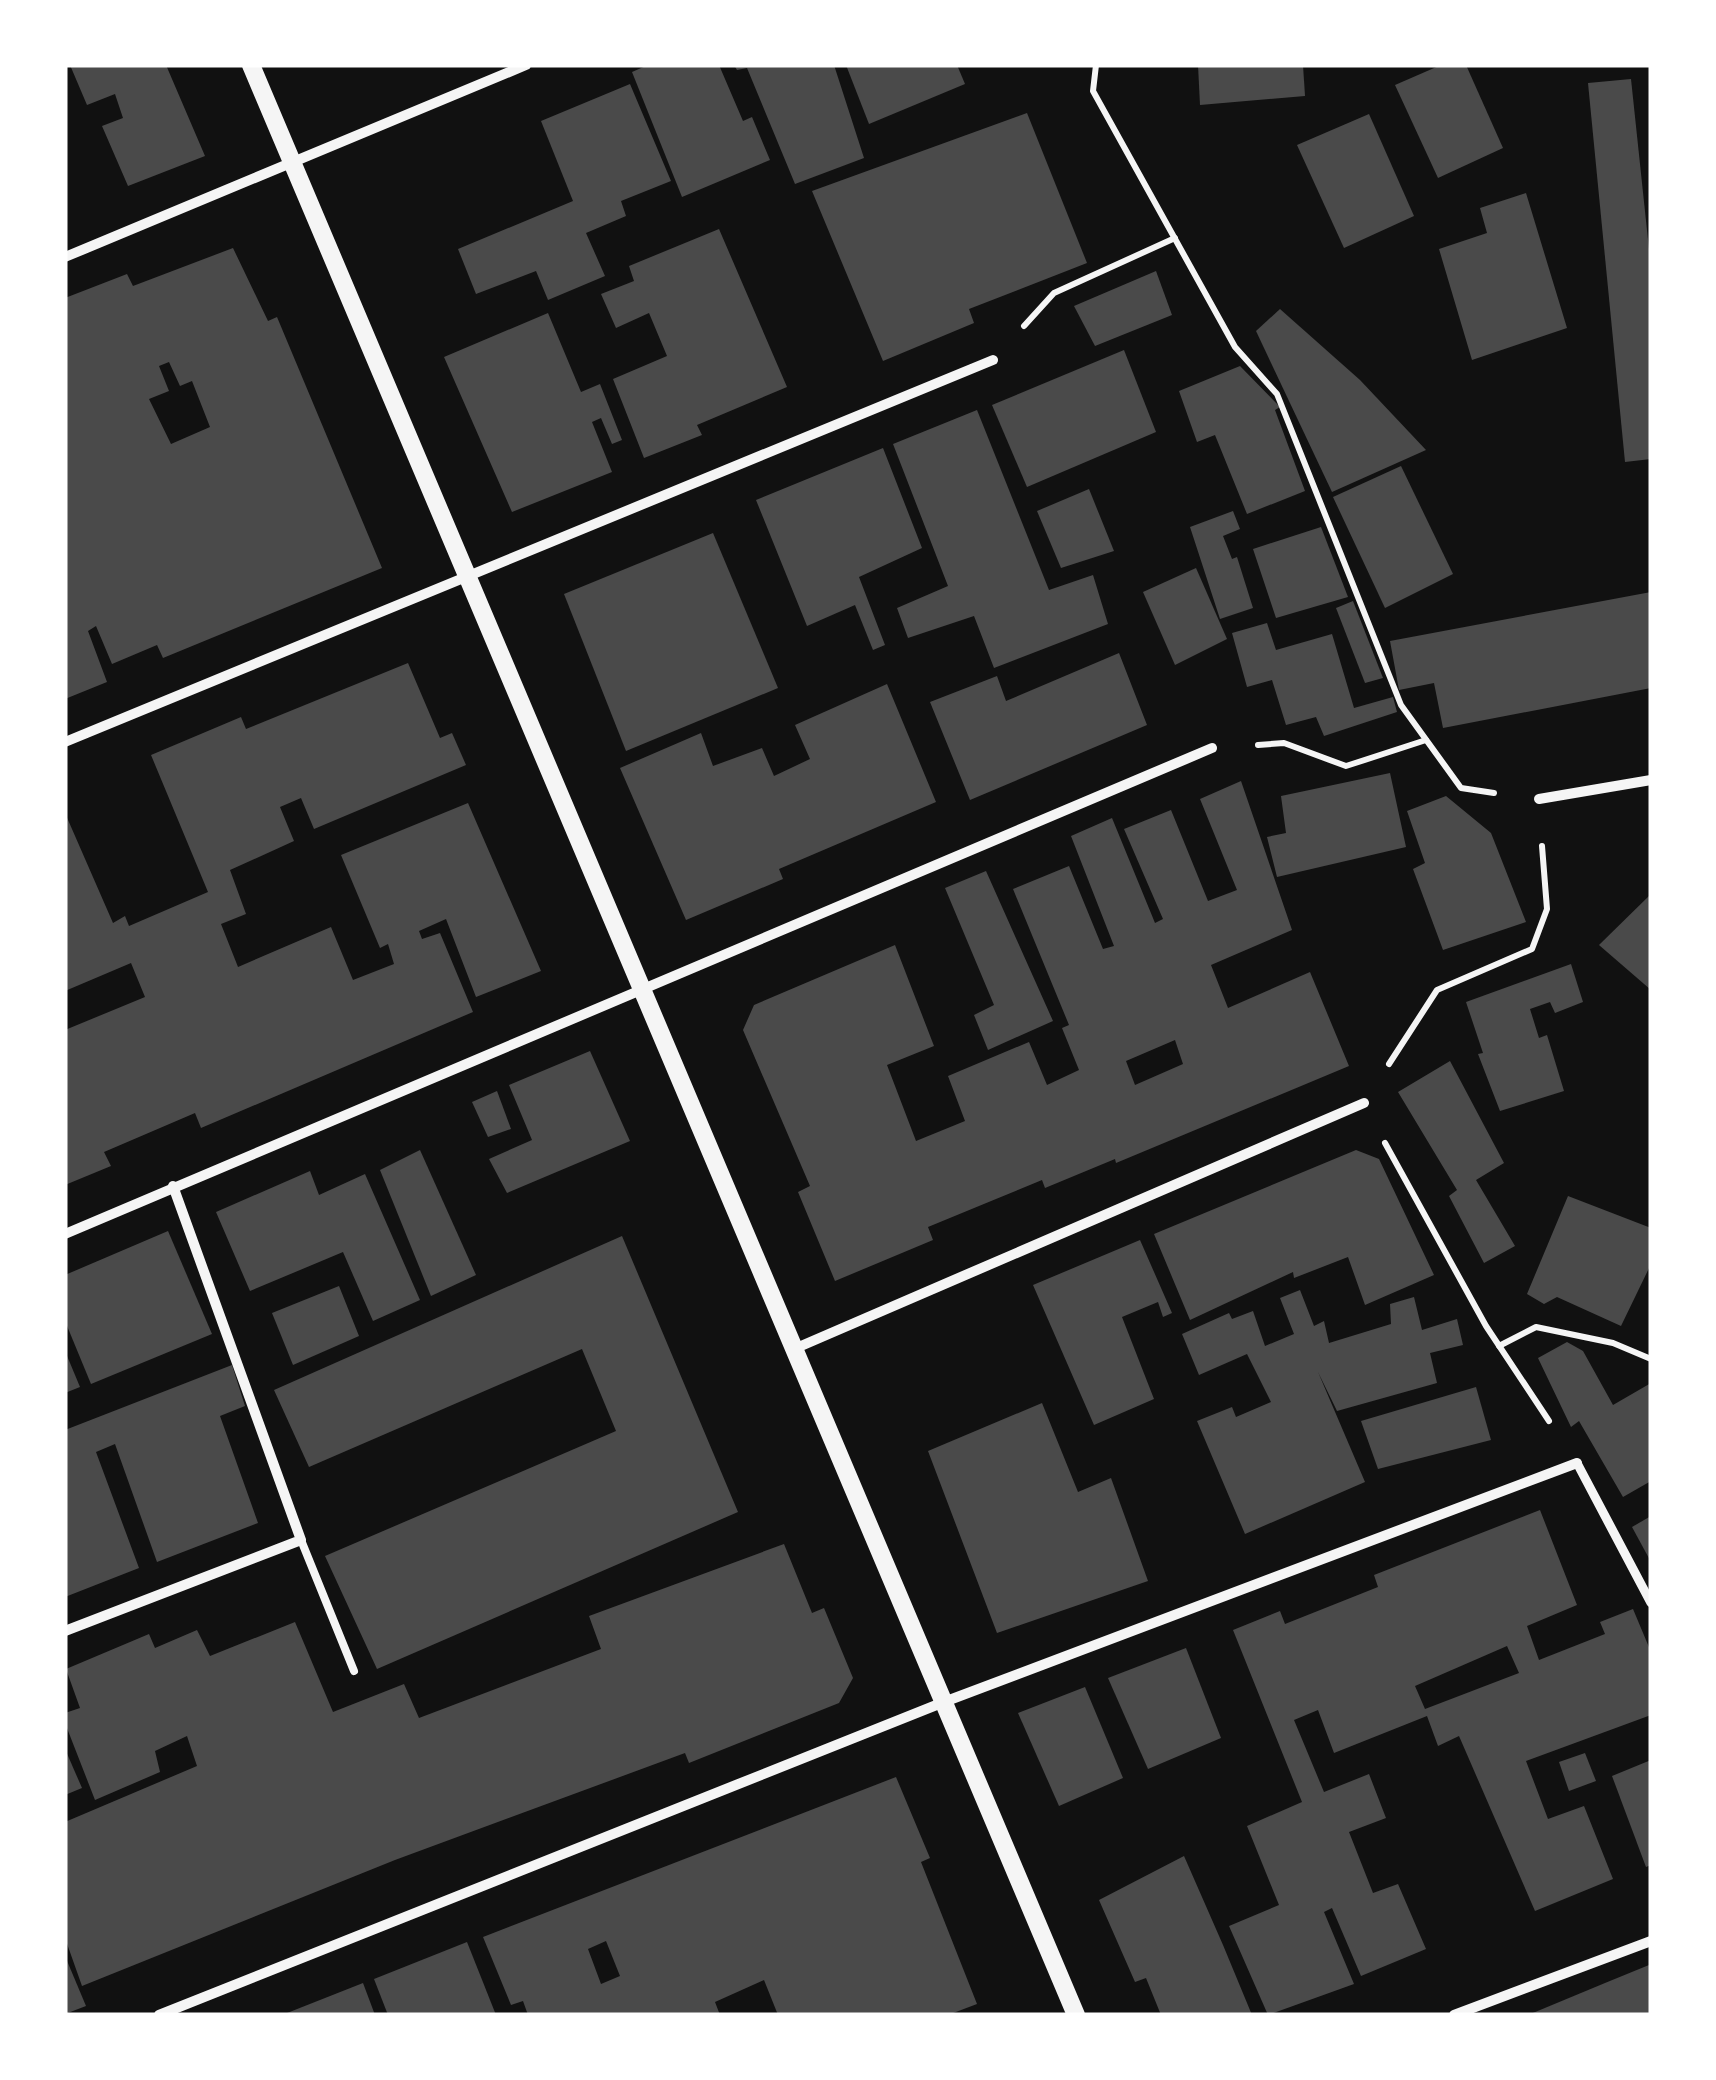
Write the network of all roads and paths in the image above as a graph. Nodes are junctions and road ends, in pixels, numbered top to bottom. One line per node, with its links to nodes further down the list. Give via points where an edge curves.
1 (250, 65): 4 (street)
2 (526, 65): 4 (street)
3 (1096, 65): 5 (path, via 1092,91)
4 (294, 164): 6 (street); 8 (street)
5 (1175, 238): 7 (path, via 1054,293); 9 (path, via 1235,348 1277,394 1401,705)
6 (65, 257)
7 (993, 360): 8 (street)
8 (467, 574): 10 (street); 14 (street)
9 (1426, 740): 11 (path, via 1346,766 1284,743); 13 (path, via 1460,788)
10 (65, 742)
11 (1212, 748): 14 (street)
12 (1651, 780): 13 (street)
13 (1539, 799): 15 (path, via 1547,910 1532,949 1436,990)
14 (642, 987): 16 (street); 19 (street)
15 (1364, 1103): 18 (path); 19 (street)
16 (173, 1186): 17 (street); 22 (street)
17 (65, 1234)
18 (1499, 1346): 20 (path, via 1536,1327 1613,1343); 21 (path)
19 (794, 1349): 26 (street)
20 (1651, 1359)
21 (1578, 1463): 23 (street); 26 (street)
22 (301, 1540): 24 (street); 25 (lane)
23 (1651, 1603)
24 (65, 1631)
25 (354, 1671)
26 (944, 1702): 28 (street); 29 (street)
27 (1651, 1941): 30 (street)
28 (159, 2015)
29 (1076, 2015)
30 (1454, 2015)

